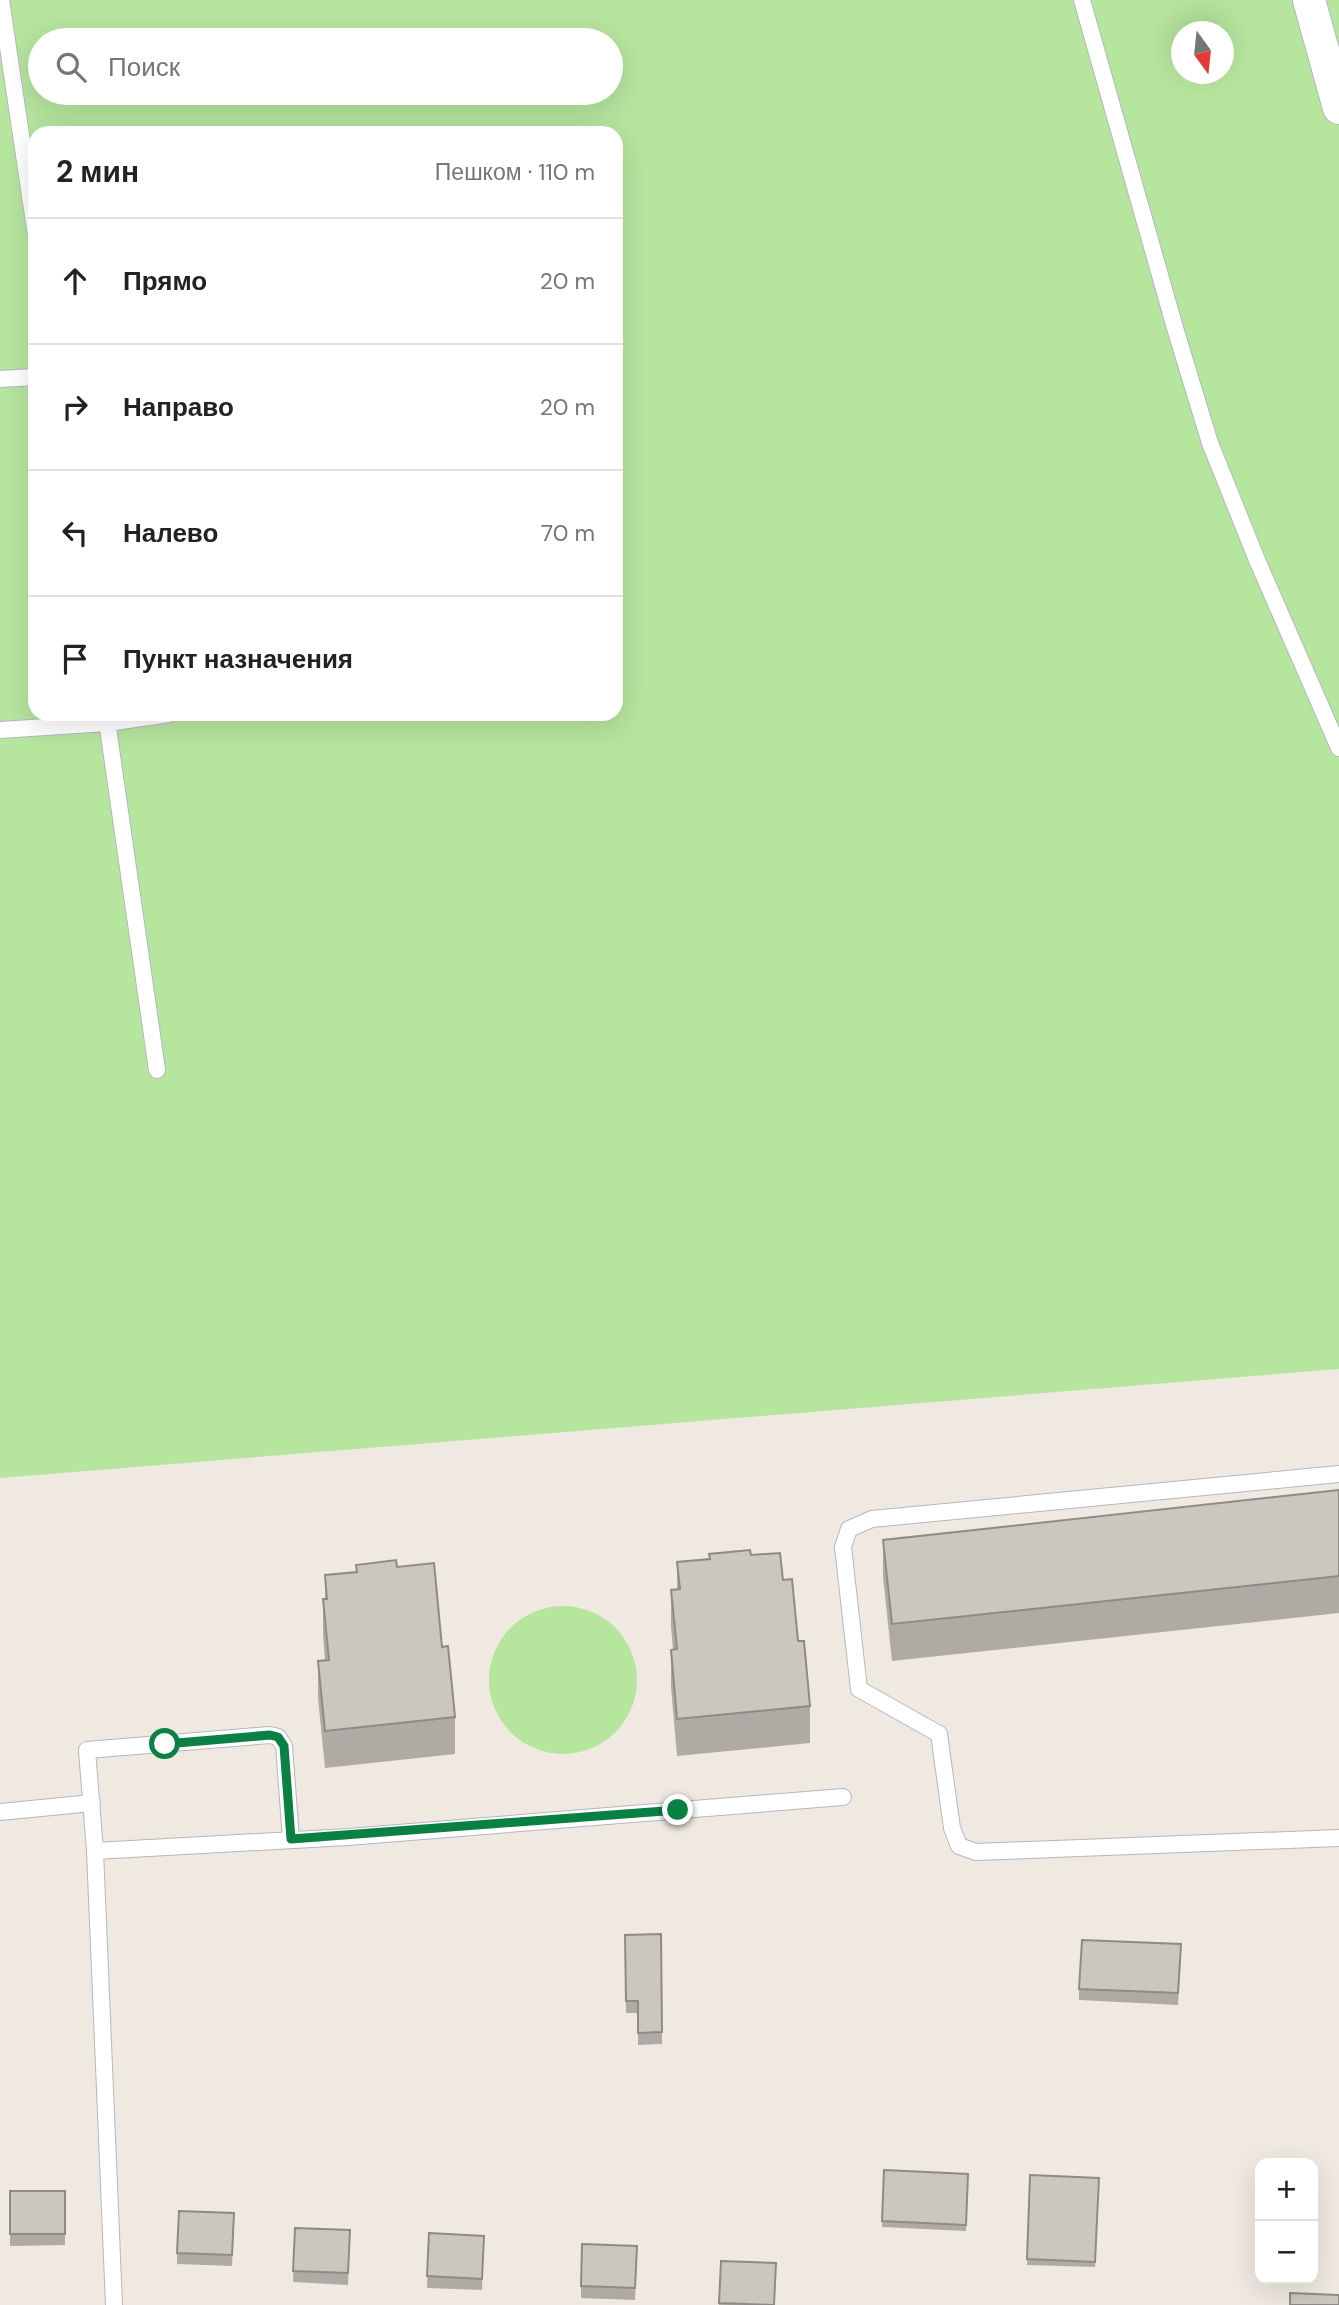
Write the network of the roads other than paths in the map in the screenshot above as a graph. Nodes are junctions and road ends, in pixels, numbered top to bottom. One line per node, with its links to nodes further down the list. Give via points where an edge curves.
1 (1, 0): 5 (lane)
2 (1082, 0): 11 (lane, via 1210,443)
3 (1309, 0): 4 (street)
4 (1339, 108)
5 (28, 182)
6 (28, 377): 7 (lane)
7 (0, 379)
8 (87, 721): 10 (lane)
9 (106, 721): 12 (lane)
10 (0, 730)
11 (1339, 748)
12 (158, 1070)
13 (1339, 1474): 17 (lane, via 872,1519 849,1529 843,1547 859,1689 939,1734 952,1828 959,1846 976,1852)
14 (842, 1797): 18 (lane)
15 (92, 1803): 16 (lane); 18 (lane, via 87,1750 270,1735 284,1746); 19 (lane)
16 (0, 1812)
17 (1339, 1838)
18 (291, 1839): 19 (lane)
19 (95, 1851): 20 (lane)
20 (114, 2305)

